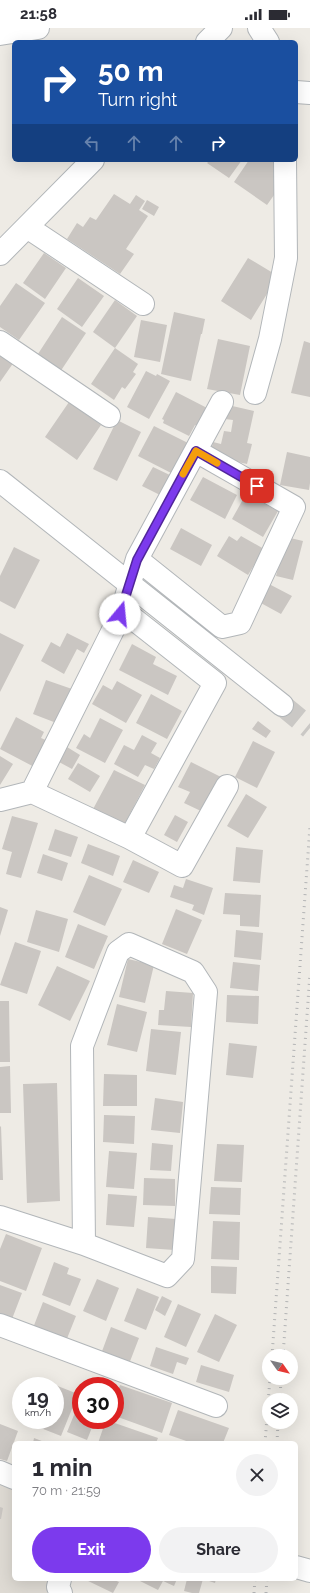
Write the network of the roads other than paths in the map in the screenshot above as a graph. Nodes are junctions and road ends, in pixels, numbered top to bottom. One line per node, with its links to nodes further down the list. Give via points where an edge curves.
1 (38, 28): 4 (street)
2 (221, 28): 5 (street)
3 (259, 28): 6 (street)
4 (0, 34)
5 (210, 40)
6 (267, 40)
7 (298, 92): 8 (street)
8 (310, 93)
9 (91, 162): 11 (street)
10 (285, 162): 15 (street, via 286,258 270,339)
11 (27, 227): 12 (street); 13 (street)
12 (0, 254)
13 (143, 304)
14 (0, 342): 17 (street)
15 (255, 393)
16 (222, 402): 18 (street)
17 (109, 416)
18 (196, 451): 20 (street); 20 (street, via 294,507 240,622 222,627)
19 (0, 480): 21 (street)
20 (137, 560): 21 (street)
21 (130, 584): 22 (street); 23 (street)
22 (121, 609): 25 (street); 27 (street, via 215,683)
23 (282, 705)
24 (227, 786): 27 (street, via 182,866)
25 (32, 792): 26 (street); 27 (street)
26 (0, 800)
27 (130, 838)
28 (0, 1217): 29 (street)
29 (84, 1244): 29 (street, via 82,1046 118,952 129,944 193,972 206,992 183,1259 167,1276)
30 (0, 1325): 31 (street)
31 (216, 1406)
32 (0, 1472): 33 (street)
33 (12, 1477)
34 (298, 1568): 35 (street)
35 (310, 1571)
36 (60, 1581): 37 (street)
37 (60, 1593)

